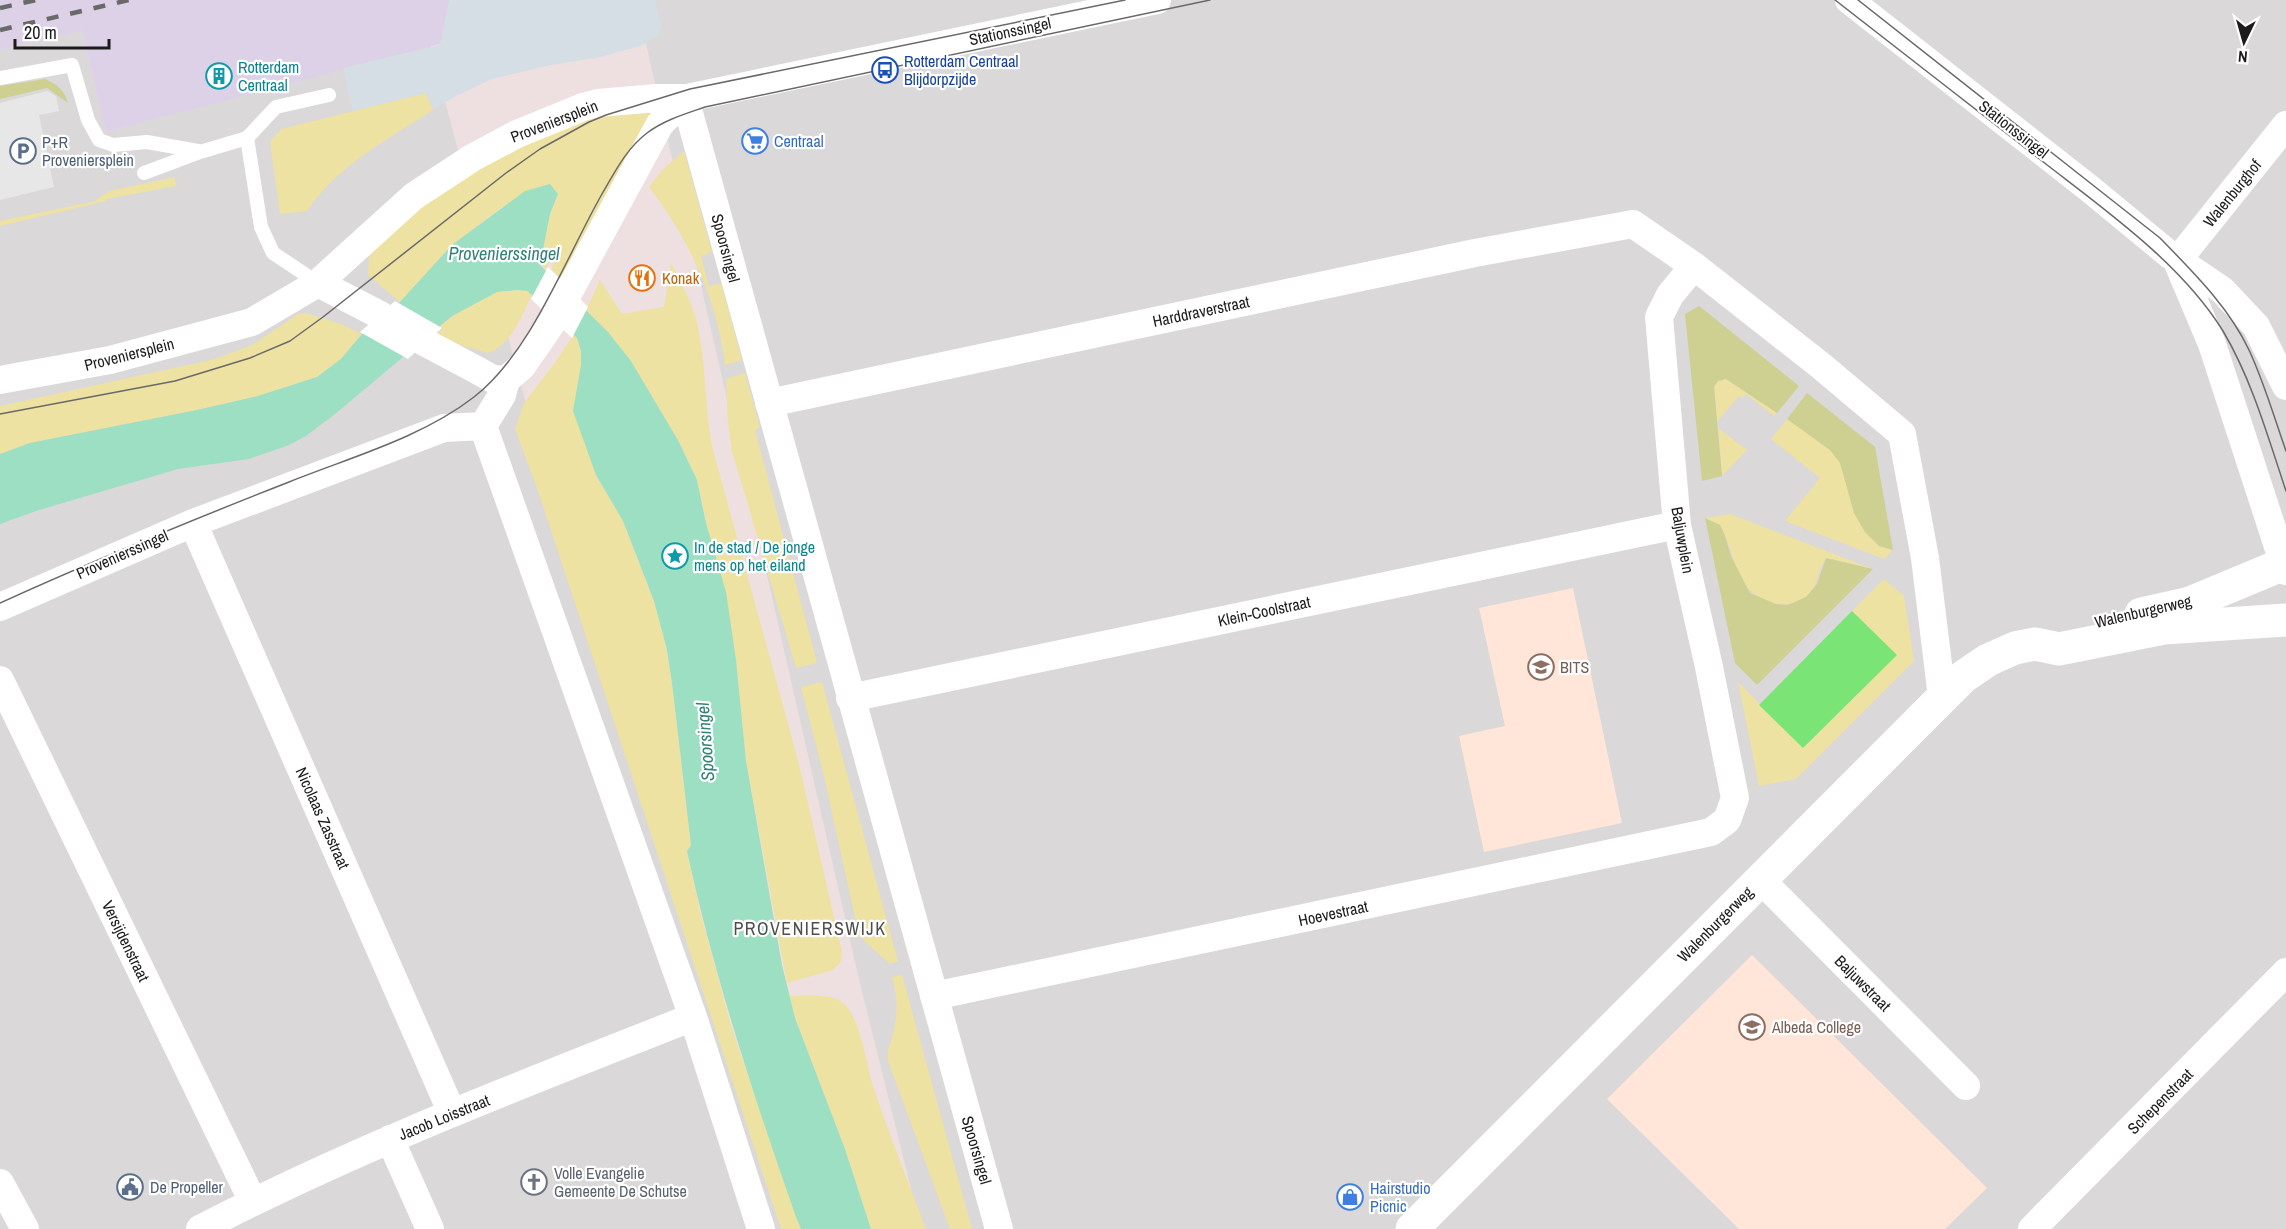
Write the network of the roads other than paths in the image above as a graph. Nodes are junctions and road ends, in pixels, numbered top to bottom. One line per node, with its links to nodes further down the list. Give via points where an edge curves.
1 (1157, 0): 5 (street, Stationssingel)
2 (1849, 0): 10 (street, Stationssingel)
3 (0, 78): 8 (lane, via 72,65 88,120 99,140 113,145 147,142)
4 (329, 95): 7 (lane, via 276,107)
5 (687, 98): 12 (street, Proveniersplein, via 598,103 518,134 414,196); 14 (street, via 660,124 553,321 522,366); 16 (street, Spoorsingel)
6 (2286, 125): 10 (street, Walenburghof)
7 (247, 138): 8 (lane); 12 (lane, via 261,227 273,253)
8 (200, 152): 9 (lane)
9 (144, 173)
10 (2177, 261): 15 (street, Stationssingel, via 2222,290 2256,326); 20 (street, Stationssingel, via 2212,344)
11 (1694, 266): 16 (street, Harddraverstraat, via 1633,224 1475,253); 19 (street, Baljuwplein, via 1670,295 1659,317); 25 (street, via 1902,434 1925,558)
12 (318, 283): 13 (street, Proveniersplein, via 252,322 110,360); 14 (street, via 494,379)
13 (0, 380)
14 (506, 380): 17 (street, via 498,403)
15 (2286, 386)
16 (769, 403): 26 (street, Spoorsingel)
17 (483, 426): 18 (street, Provenierssingel, via 444,428); 31 (street)
18 (193, 523): 21 (street, Provenierssingel); 33 (street, Nicolaas Zasstraat)
19 (1677, 525): 26 (street, Klein-Coolstraat); 27 (street, Baljuwplein, via 1734,798)
20 (2285, 566): 23 (street, Walenburgerweg, via 2190,603 2054,630)
21 (0, 607)
22 (2286, 620): 23 (street, Walenburgerweg, via 2164,628 2059,649)
23 (2035, 644): 25 (street, Walenburgerweg, via 1988,660)
24 (0, 680): 36 (street, Versijdenstraat)
25 (1941, 697): 28 (street, Walenburgerweg)
26 (850, 698): 30 (street, Spoorsingel)
27 (1727, 820): 30 (street, Hoevestraat, via 1711,832)
28 (1760, 879): 32 (street, Baljuwstraat); 43 (street, Walenburgerweg)
29 (2284, 980): 37 (street, Schepenstraat)
30 (934, 996): 42 (street, Spoorsingel)
31 (693, 1017): 33 (street, Jacob Loisstraat); 41 (street)
32 (1966, 1086)
33 (452, 1113): 34 (street, Jacob Loisstraat)
34 (390, 1139): 36 (street, Jacob Loisstraat); 40 (street)
35 (0, 1183): 38 (street)
36 (253, 1202): 39 (street, Jacob Loisstraat)
37 (2044, 1224)
38 (25, 1229)
39 (200, 1229)
40 (430, 1229)
41 (761, 1229)
42 (999, 1229)
43 (1412, 1229)

